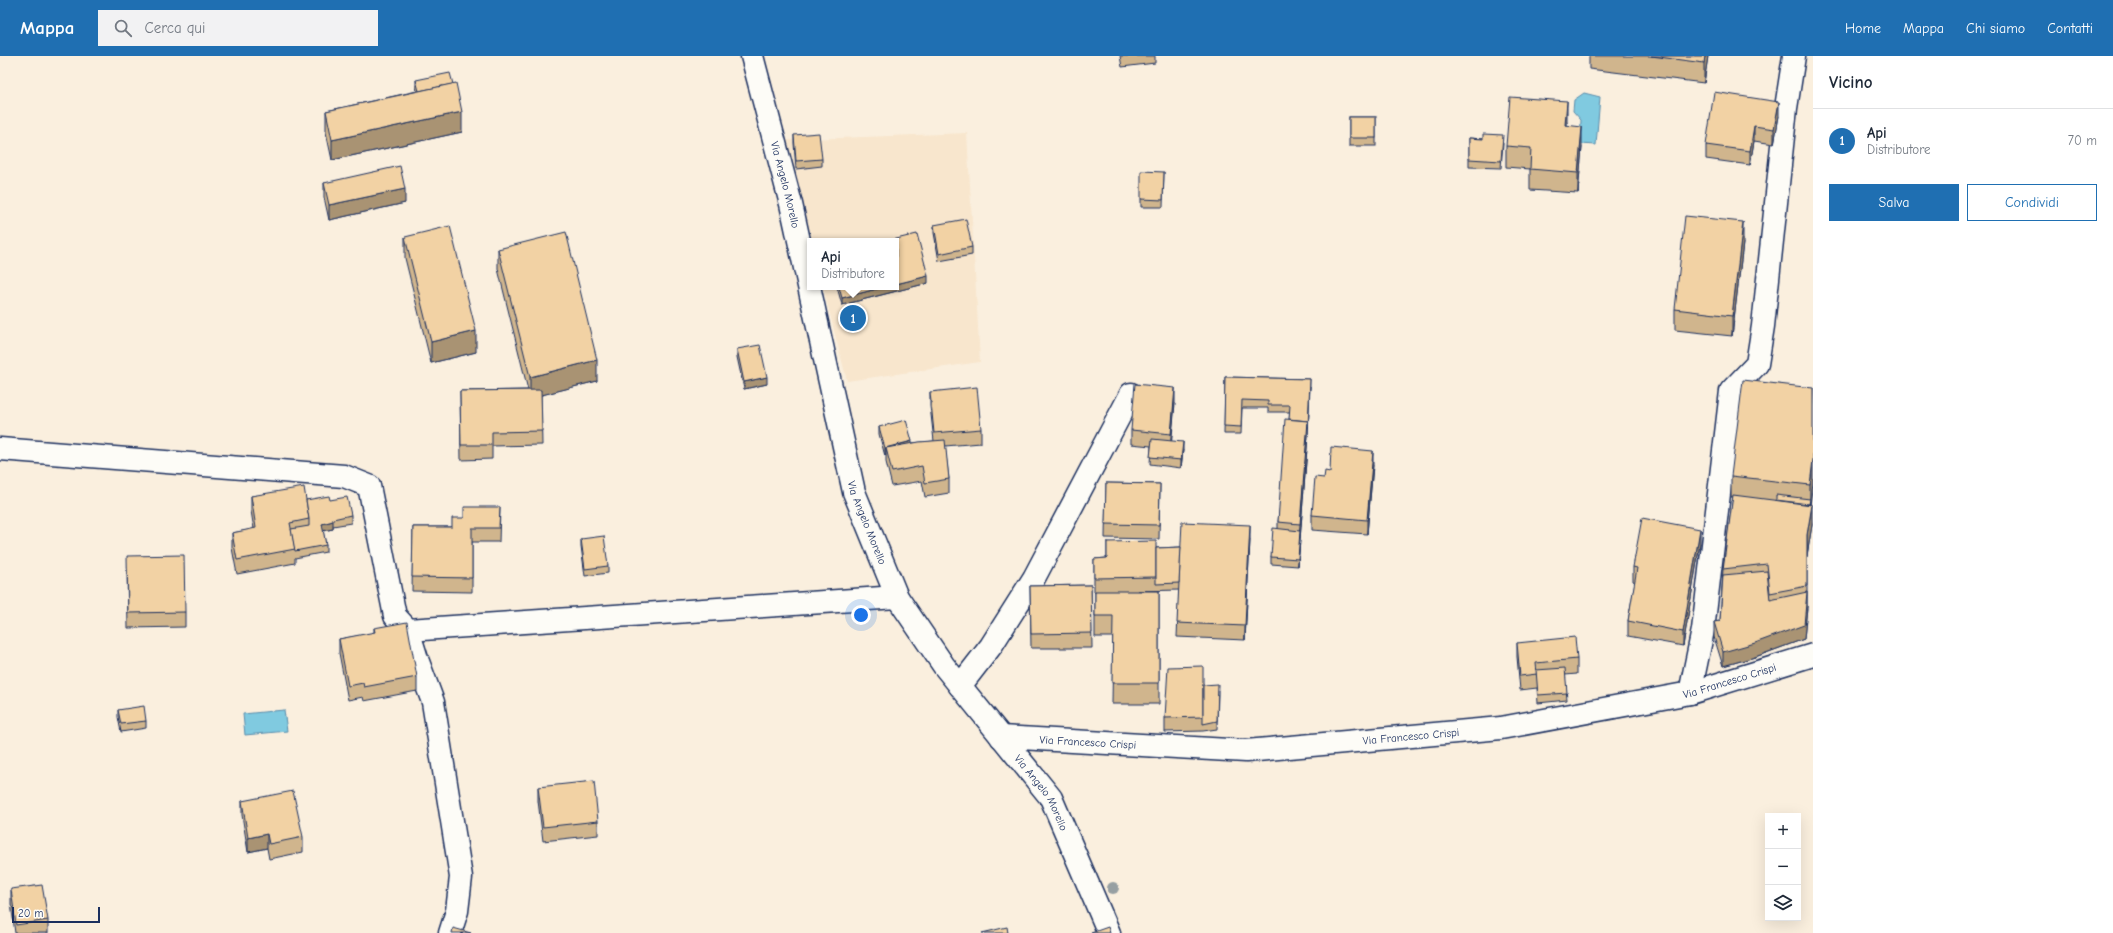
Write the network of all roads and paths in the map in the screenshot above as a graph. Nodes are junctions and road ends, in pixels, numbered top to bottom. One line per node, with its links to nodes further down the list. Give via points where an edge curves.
1 (752, 56): 3 (street, Via Angelo Morello, via 791,204)
2 (1794, 56): 11 (street, via 1757,364 1731,391 1703,630)
3 (807, 277)
4 (810, 290): 7 (street, Via Angelo Morello, via 854,492)
5 (1131, 394): 10 (street, via 1034,578 991,646)
6 (0, 449): 8 (street, via 344,476 369,486 395,616)
7 (897, 597): 8 (street); 10 (street, Via Angelo Morello)
8 (408, 630): 13 (street, via 433,702 461,877 457,911)
9 (1813, 655): 11 (street, Via Francesco Crispi)
10 (960, 686): 12 (street, Via Angelo Morello)
11 (1690, 693): 12 (street, Via Francesco Crispi, via 1501,728 1246,751)
12 (1001, 736): 14 (street, Via Angelo Morello, via 1051,798)
13 (450, 933)
14 (1109, 933)

